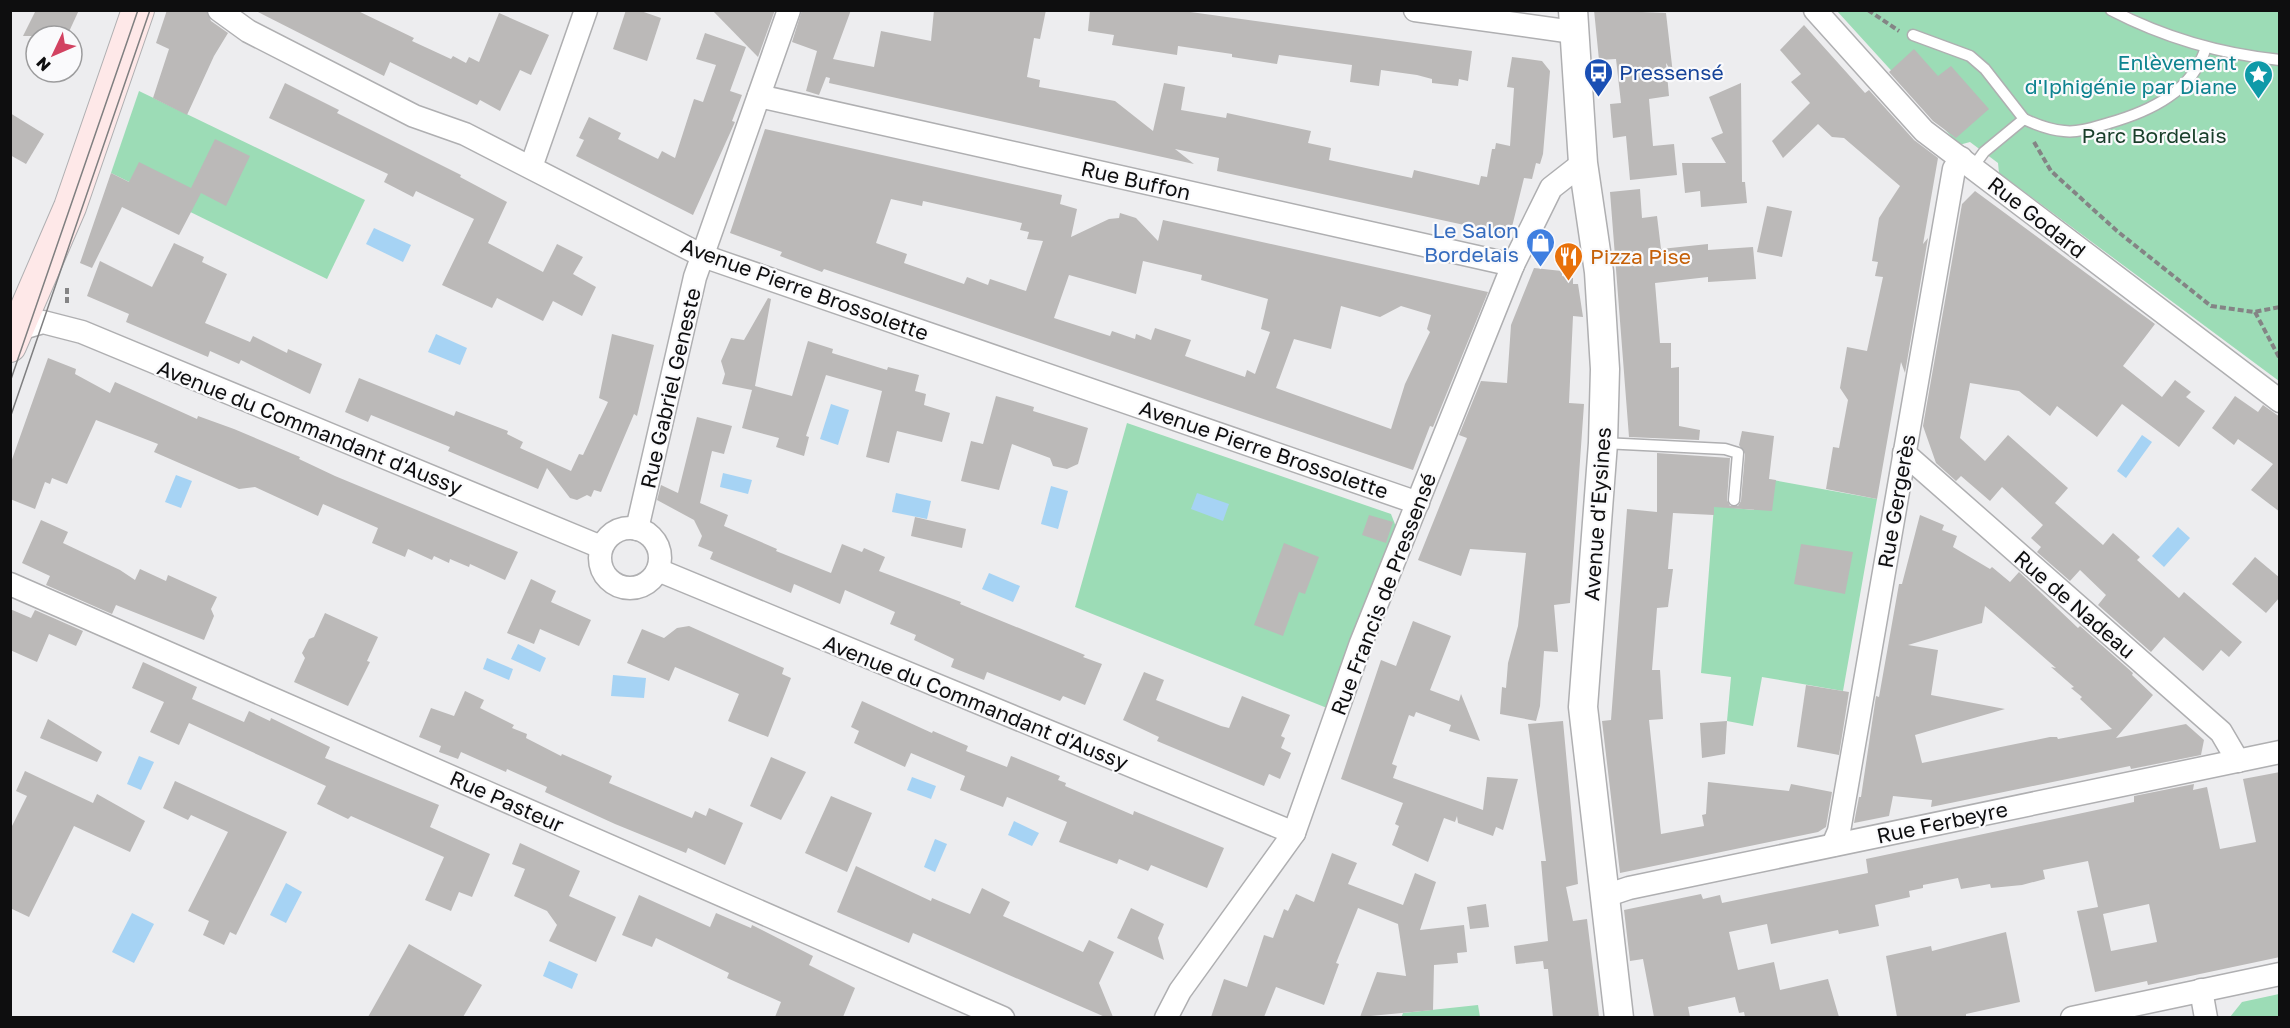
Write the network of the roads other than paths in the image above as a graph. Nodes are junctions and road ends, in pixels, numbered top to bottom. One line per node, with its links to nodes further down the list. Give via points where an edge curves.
1 (138, 10): 19 (main road, via 70,207)
2 (219, 10): 16 (street, Avenue Pierre Brossolette, via 248,30 414,116 465,134)
3 (586, 10): 16 (street)
4 (789, 10): 12 (street, Rue Gabriel Geneste)
5 (1415, 10): 8 (street)
6 (1815, 10): 15 (street, Rue Godard, via 1924,131)
7 (2111, 10): 10 (lane)
8 (1573, 21): 14 (street, Avenue d'Eysines)
9 (1913, 35): 13 (lane, via 1970,56)
10 (2206, 47): 11 (lane); 13 (lane, via 2192,77 2149,110 2093,128 2066,132)
11 (2280, 60)
12 (759, 96): 17 (street, Rue Gabriel Geneste); 18 (street, Rue Buffon)
13 (2024, 119): 15 (lane)
14 (1583, 163): 18 (street, Rue Francis de Pressensé, via 1551,188); 21 (street, Avenue d'Eysines, via 1600,283 1605,369)
15 (1967, 163): 20 (street, Rue Godard); 22 (street, Rue Gergerès, via 1954,168)
16 (531, 167): 17 (street, Avenue Pierre Brossolette)
17 (703, 256): 24 (street, Avenue Pierre Brossolette); 25 (street, Rue Gabriel Geneste)
18 (1514, 265): 24 (street, Rue Francis de Pressensé)
19 (14, 338): 26 (street, Avenue du Commandant d'Aussy, via 30,324 52,323 82,332)
20 (2280, 401)
21 (1603, 443): 23 (lane, via 1725,449 1738,453); 33 (street, Avenue d'Eysines, via 1584,707)
22 (1904, 453): 30 (street, Rue de Nadeau, via 2221,732); 32 (street, Rue Gergerès, via 1839,831)
23 (1734, 500)
24 (1418, 503): 31 (street, Rue Francis de Pressensé, via 1362,643)
25 (638, 529): 26 (street, via 620,529); 27 (street, via 654,540 660,560)
26 (601, 547): 27 (street, via 600,568 613,584 623,588 644,586)
27 (658, 570): 31 (street, Avenue du Commandant d'Aussy)
28 (10, 584): 36 (street, Rue Pasteur)
29 (2280, 752): 30 (street, Rue Ferbeyre)
30 (2238, 761): 32 (street, Rue Ferbeyre)
31 (1294, 833): 37 (street, Rue Francis de Pressensé, via 1180,991)
32 (1833, 845): 33 (street, Rue Ferbeyre)
33 (1605, 896): 38 (street, Avenue d'Eysines)
34 (2280, 974): 35 (street)
35 (2201, 990): 39 (street); 40 (street)
36 (1003, 1017)
37 (1166, 1017)
38 (1619, 1017)
39 (2072, 1017)
40 (2206, 1017)

